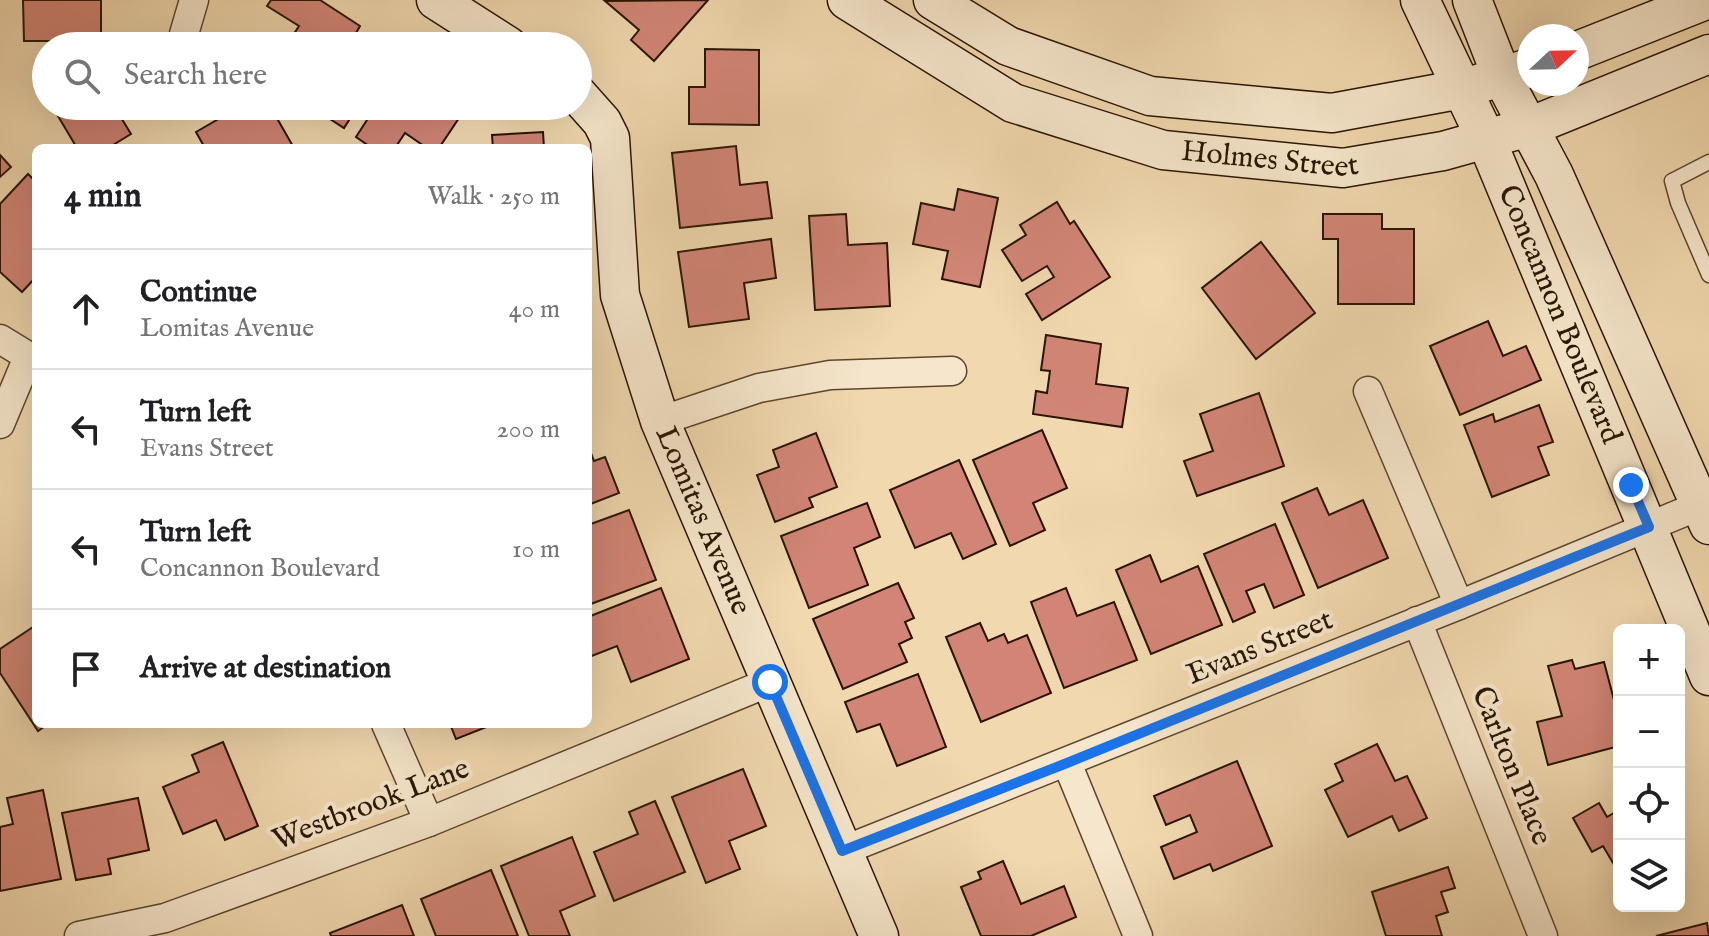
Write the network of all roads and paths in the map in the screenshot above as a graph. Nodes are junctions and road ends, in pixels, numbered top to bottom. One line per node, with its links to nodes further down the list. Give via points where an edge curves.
1 (194, 0): 8 (street)
2 (436, 0): 9 (main road)
3 (847, 0): 16 (main road, Holmes Street, via 1013,103 1163,150 1343,168)
4 (933, 0): 13 (main road, Holmes Street, via 1008,46 1150,96 1332,113)
5 (1420, 0): 13 (main road, Concannon Boulevard)
6 (1472, 0): 12 (main road, Concannon Boulevard)
7 (1706, 0): 10 (main road)
8 (185, 32)
9 (486, 32)
10 (1589, 46)
11 (1709, 54): 15 (main road, Holmes Street)
12 (1516, 72): 13 (main road, Holmes Street); 15 (main road, Concannon Boulevard)
13 (1462, 89): 16 (main road, Concannon Boulevard)
14 (592, 111): 23 (main road, Lomitas Avenue, via 610,138 620,295)
15 (1529, 127): 16 (main road, Holmes Street); 25 (main road, Concannon Boulevard)
16 (1486, 139): 26 (main road, Concannon Boulevard)
17 (1709, 162): 18 (lane, via 1672,181)
18 (1709, 275)
19 (0, 339): 20 (street)
20 (32, 359): 24 (street)
21 (952, 371): 23 (street, via 816,377 759,388)
22 (1368, 391): 27 (street)
23 (660, 421): 30 (main road, Lomitas Avenue)
24 (0, 424)
25 (1705, 515): 26 (street, Evans Street)
26 (1649, 527): 27 (street, Evans Street); 29 (main road, Concannon Boulevard)
27 (1459, 605): 28 (street, Evans Street)
28 (1417, 621): 32 (street, Evans Street); 38 (street, Carlton Place)
29 (1709, 676)
30 (770, 682): 33 (street, Westbrook Lane); 34 (main road, Lomitas Avenue)
31 (388, 728): 33 (street)
32 (1067, 763): 34 (street, Evans Street); 37 (street)
33 (429, 822): 35 (street, Westbrook Lane, via 165,918)
34 (842, 851): 36 (main road, Lomitas Avenue)
35 (79, 936)
36 (879, 936)
37 (1138, 936)
38 (1543, 936)

